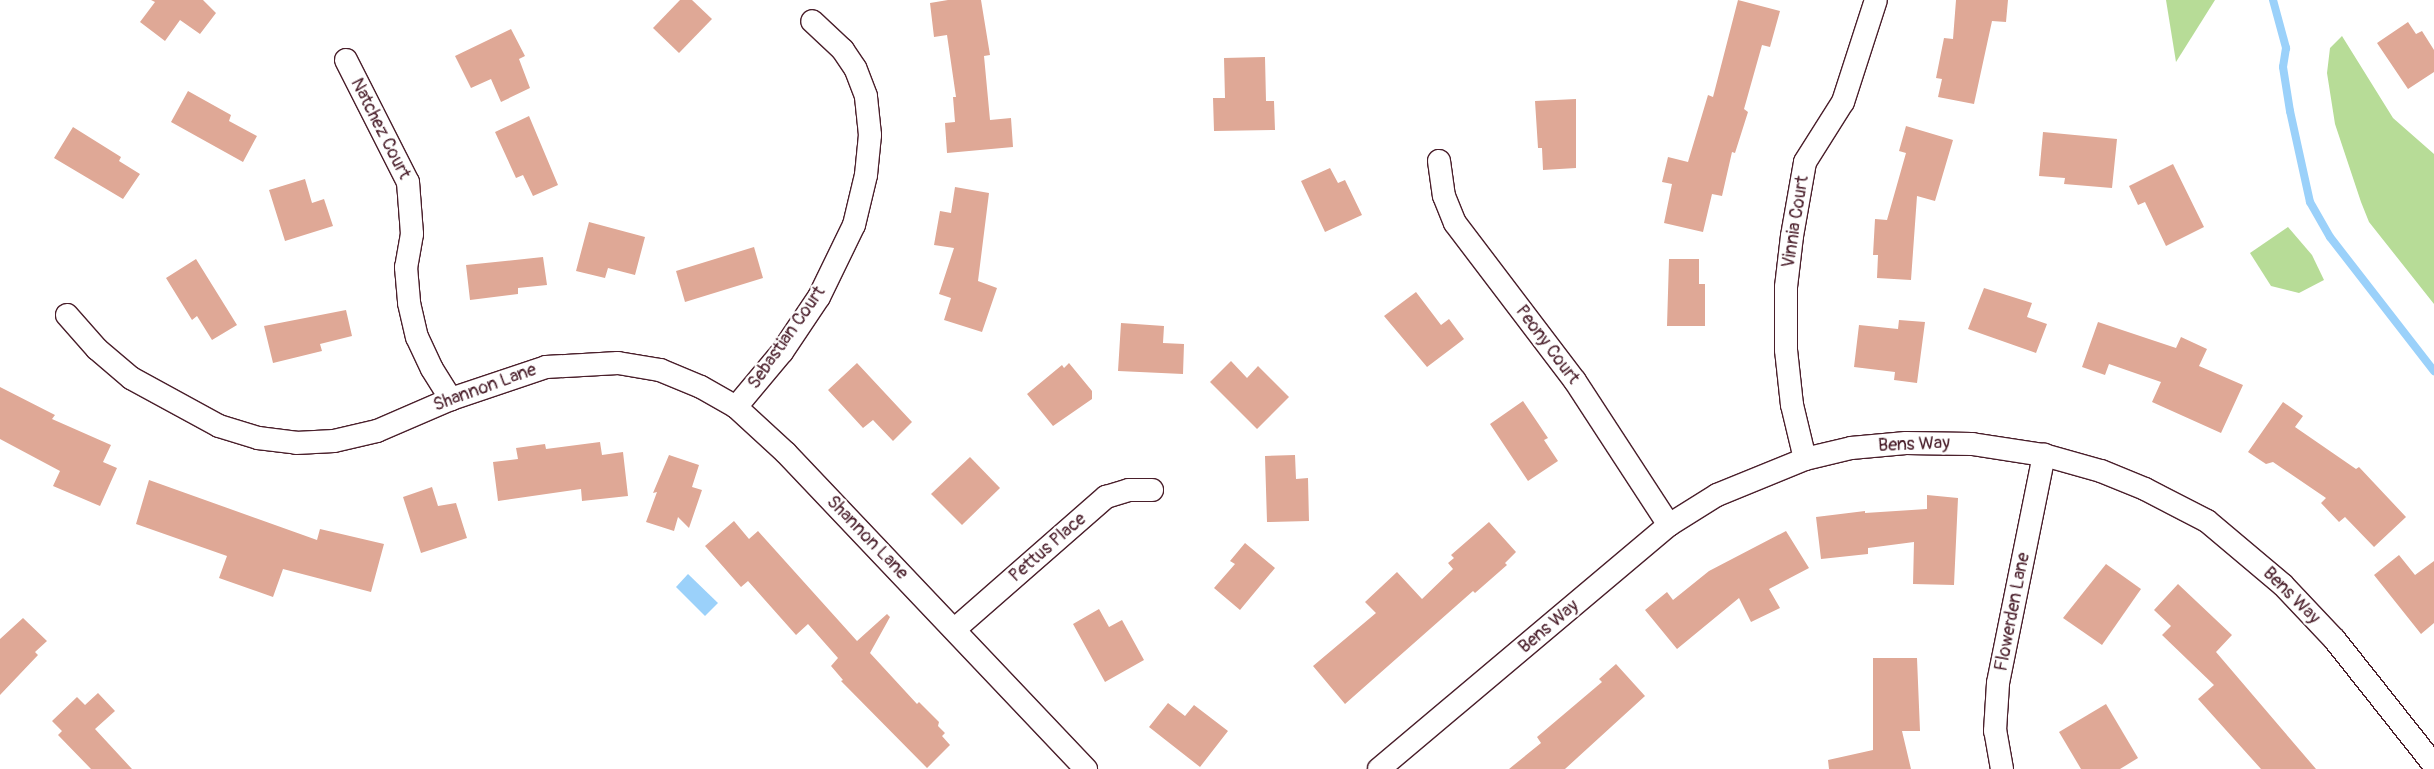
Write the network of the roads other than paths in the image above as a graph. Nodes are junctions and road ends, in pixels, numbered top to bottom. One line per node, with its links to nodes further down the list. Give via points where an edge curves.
1 (1876, 0): 9 (street, Vinnia Court, via 1843,102 1805,162 1792,236 1786,286 1786,350 1792,405)
2 (812, 21): 7 (street, Sebastian Court, via 842,50 855,68 866,96 870,135 866,175 854,225 818,297 782,352)
3 (346, 60): 6 (street, Natchez Court, via 408,182 412,234 406,267 409,303 424,353)
4 (1439, 161): 11 (street, Peony Court, via 1444,196 1455,223 1575,381)
5 (66, 314): 6 (street, Shannon Lane, via 97,349 131,378 219,426 258,438 296,443 334,441 377,430)
6 (452, 399): 7 (street, Shannon Lane, via 546,367 618,363 660,370 701,387)
7 (736, 407): 12 (street, Shannon Lane, via 786,453)
8 (2044, 456): 9 (street, Bens Way, via 1972,444 1906,443 1851,448); 13 (street, Bens Way, via 2101,471 2145,489 2188,510 2227,536 2283,586 2334,640); 16 (street, Flowerden Lane, via 1998,683 1994,731)
9 (1805, 458): 11 (street, Bens Way, via 1717,495)
10 (1152, 490): 12 (street, Pettus Place, via 1129,490 1106,498)
11 (1669, 525): 15 (street, Bens Way)
12 (955, 629): 14 (street, Shannon Lane)
13 (2434, 765)
14 (1086, 769)
15 (1379, 769)
16 (2002, 769)

